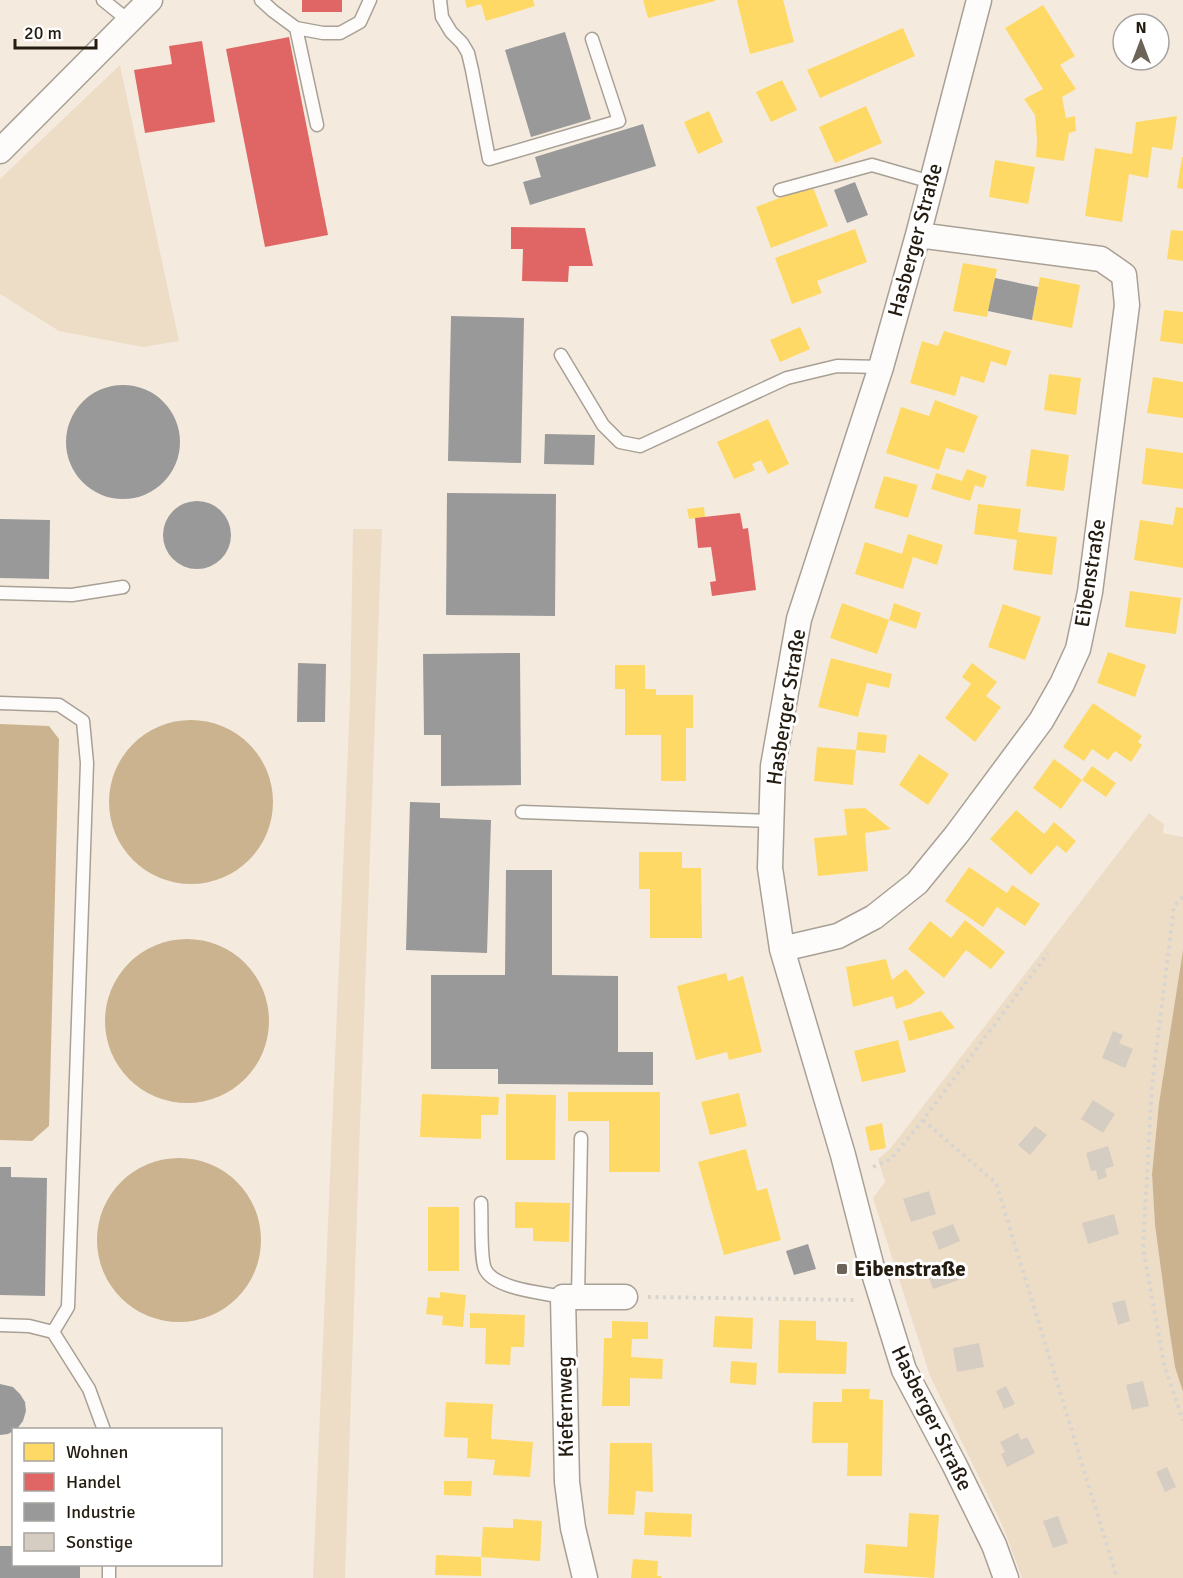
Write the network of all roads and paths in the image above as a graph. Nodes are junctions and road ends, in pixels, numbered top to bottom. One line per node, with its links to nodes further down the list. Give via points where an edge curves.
1 (103, 0): 7 (lane)
2 (150, 0): 7 (street)
3 (261, 0): 8 (lane)
4 (370, 0): 8 (lane, via 360,22 340,33)
5 (440, 0): 9 (lane, via 442,17 468,53 489,159 619,121)
6 (979, 0): 12 (street, Hasberger Straße)
7 (129, 21): 11 (street)
8 (296, 28): 10 (lane)
9 (592, 39)
10 (317, 125)
11 (0, 151)
12 (931, 182): 13 (lane, via 872,165); 14 (street, Hasberger Straße)
13 (780, 190)
14 (918, 235): 16 (street, Hasberger Straße); 23 (street, Eibenstraße, via 1101,259 1124,275 1127,305 1090,592 1078,649 1041,722 917,883 874,917 838,936)
15 (561, 355): 16 (lane, via 603,425 620,442 640,446 787,378 837,366)
16 (881, 367): 21 (street, Hasberger Straße, via 799,619 773,766)
17 (123, 587): 18 (lane, via 72,595)
18 (0, 593)
19 (0, 703): 33 (lane, via 59,705 83,721 87,763 68,1306)
20 (522, 812): 21 (lane)
21 (771, 821): 23 (street, Hasberger Straße, via 770,868)
22 (1183, 897): 34 (path, via 1174,906 1154,1073 1143,1248 1164,1364)
23 (782, 949): 27 (street, Hasberger Straße)
24 (1048, 953): 25 (path)
25 (923, 1120): 27 (path, via 891,1159); 38 (path, via 996,1183)
26 (580, 1138): 29 (lane)
27 (848, 1179): 31 (street, Hasberger Straße)
28 (481, 1203): 29 (lane, via 485,1269 492,1277 506,1285)
29 (571, 1297): 30 (street); 36 (street, Kiefernweg, via 567,1482)
30 (625, 1297): 31 (path)
31 (882, 1301): 37 (street, Hasberger Straße, via 904,1370 990,1536)
32 (0, 1325): 33 (lane)
33 (53, 1332): 35 (lane, via 89,1389)
34 (1183, 1421)
35 (103, 1428)
36 (585, 1578)
37 (1006, 1578)
38 (1117, 1578)

